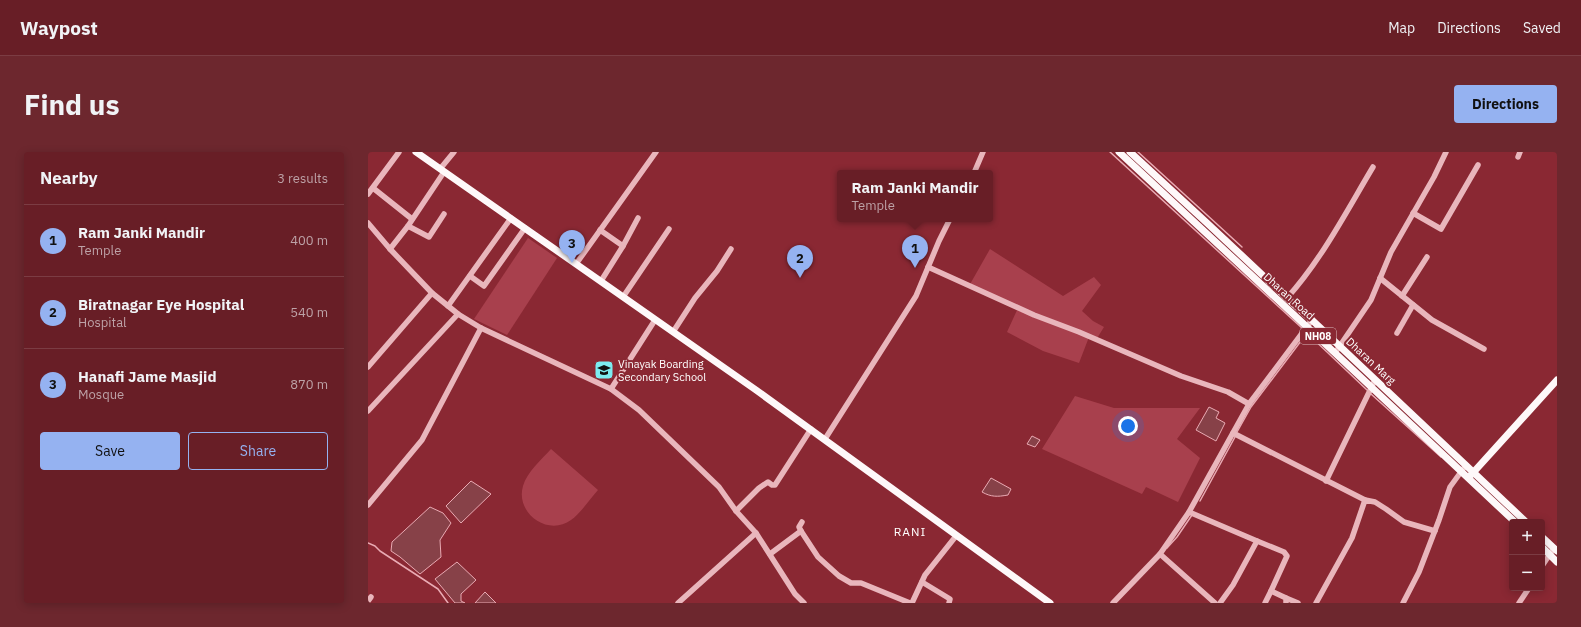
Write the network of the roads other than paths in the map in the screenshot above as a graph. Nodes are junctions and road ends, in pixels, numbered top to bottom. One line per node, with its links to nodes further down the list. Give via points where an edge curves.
1 (399, 152): 13 (street)
2 (416, 152): 11 (main road)
3 (454, 152): 11 (street)
4 (656, 152): 25 (street)
5 (983, 152): 12 (street)
6 (1119, 152): 44 (main road, Dharan Road / NH08)
7 (1130, 152): 38 (main road, Dharan Marg / NH08)
8 (1446, 152): 15 (street)
9 (1478, 165): 15 (street, via 1441,230)
10 (1373, 167): 38 (street, via 1338,228)
11 (442, 170): 17 (main road); 19 (street)
12 (975, 170)
13 (373, 188): 14 (street); 19 (street)
14 (368, 194)
15 (1413, 213): 33 (street)
16 (444, 214): 22 (street, via 429,237)
17 (511, 218): 23 (main road); 32 (street)
18 (638, 218): 26 (street)
19 (412, 219): 22 (street)
20 (949, 222): 31 (street)
21 (368, 223): 28 (street)
22 (408, 226): 28 (street)
23 (525, 228): 30 (main road); 32 (street, via 484,286)
24 (669, 229): 37 (street)
25 (600, 230): 26 (street); 30 (street)
26 (624, 246): 34 (street)
27 (731, 248): 46 (street)
28 (390, 249): 35 (street)
29 (1427, 257): 36 (street)
30 (576, 264): 34 (main road)
31 (928, 267): 55 (street, via 1034,315 1182,376 1228,392); 59 (street, via 916,296)
32 (470, 276): 40 (street)
33 (1380, 278): 36 (street); 49 (street, via 1371,300)
34 (601, 281): 37 (main road)
35 (432, 293): 40 (street); 50 (street)
36 (1402, 296): 39 (street)
37 (623, 297): 42 (main road)
38 (1287, 298): 43 (main road, Dharan Marg / NH08)
39 (1413, 305): 47 (street); 48 (street, via 1432,320)
40 (448, 306): 41 (street)
41 (458, 314): 45 (street); 56 (street)
42 (655, 320): 46 (main road); 54 (street)
43 (1312, 320): 44 (street); 49 (main road, Dharan Marg / NH08)
44 (1307, 326): 49 (main road, Dharan Road / NH08); 55 (street)
45 (481, 328): 54 (street); 64 (street, via 422,440)
46 (673, 332): 57 (main road)
47 (1397, 333)
48 (1484, 349)
49 (1338, 350): 51 (main road, Dharan Marg / NH08); 53 (main road, Dharan Road / NH08)
50 (368, 367)
51 (1375, 380): 53 (street); 60 (main road, Dharan Marg / NH08)
52 (1557, 380): 61 (main road)
53 (1371, 387): 60 (main road, Dharan Road / NH08); 62 (street)
54 (610, 389): 65 (street, via 639,410 664,433 718,487)
55 (1249, 404): 58 (street)
56 (368, 411)
57 (811, 430): 59 (main road); 65 (street, via 775,486 768,482)
58 (1233, 433): 62 (street); 66 (street)
59 (825, 440): 73 (main road)
60 (1463, 468): 61 (main road, Dharan Marg / NH08); 71 (street, via 1450,487)
61 (1471, 476): 67 (main road, NH08); 68 (main road, Dharan Marg / NH08)
62 (1326, 480): 63 (street)
63 (1366, 500): 71 (street, via 1375,502 1404,522); 95 (street, via 1352,538)
64 (368, 505)
65 (736, 511): 72 (street)
66 (1189, 512): 75 (street); 78 (street)
67 (1512, 519)
68 (1522, 519)
69 (802, 522): 70 (street, via 799,526)
70 (801, 531): 77 (street); 87 (street, via 818,557 844,579)
71 (1435, 531): 96 (street, via 1419,572)
72 (756, 533): 77 (street); 85 (street)
73 (956, 536): 81 (street); 89 (main road)
74 (1545, 541): 76 (main road)
75 (1257, 542): 82 (street, via 1284,552 1287,556); 92 (street)
76 (1553, 551): 79 (street); 80 (main road)
77 (770, 554): 86 (street, via 795,594)
78 (1160, 554): 90 (street); 91 (street)
79 (1545, 562)
80 (1557, 562)
81 (922, 582): 87 (street); 88 (street, via 950,599)
82 (1271, 591): 84 (street); 93 (street)
83 (1527, 591): 97 (street)
84 (1286, 601): 94 (street)
85 (678, 603)
86 (804, 603)
87 (911, 603)
88 (950, 603)
89 (1050, 603)
90 (1113, 603)
91 (1215, 603)
92 (1220, 603)
93 (1265, 603)
94 (1298, 603)
95 (1316, 603)
96 (1403, 603)
97 (1519, 603)

